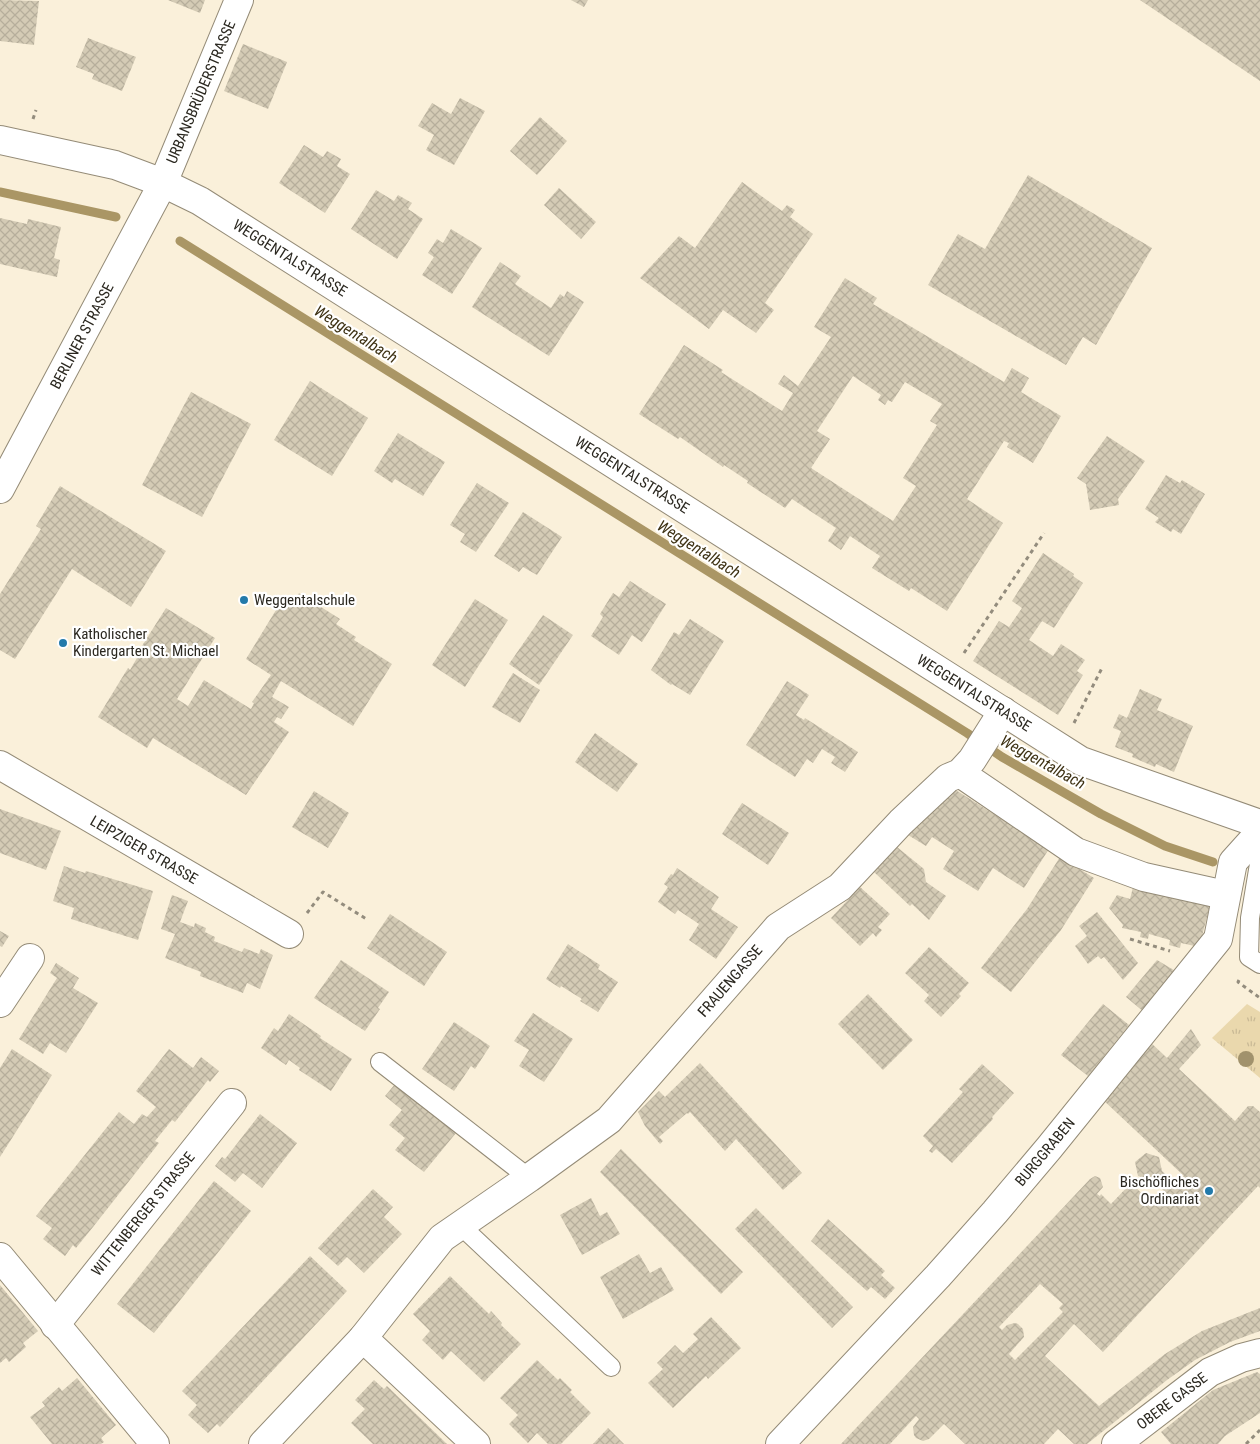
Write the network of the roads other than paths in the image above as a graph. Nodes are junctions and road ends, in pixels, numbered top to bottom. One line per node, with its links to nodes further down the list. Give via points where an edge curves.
1 (239, 0): 3 (street, URBANSBRÜDERSTRASSE)
2 (0, 140): 3 (street, WEGGENTALSTRASSE, via 115,165)
3 (163, 183): 4 (street, BERLINER STRASSE); 5 (street, WEGGENTALSTRASSE, via 200,201 948,676)
4 (0, 489)
5 (998, 720): 7 (street, FRAUENGASSE); 8 (street, WEGGENTALSTRASSE, via 1082,761)
6 (0, 764): 12 (street, LEIPZIGER STRASSE)
7 (966, 767): 11 (street, via 1076,852 1144,877); 18 (street, FRAUENGASSE, via 948,778 908,815 840,887 778,927 609,1120)
8 (1260, 824)
9 (1260, 832): 11 (street, BURGGRABEN, via 1232,862)
10 (1259, 869): 14 (lane, via 1250,918 1249,957)
11 (1226, 895): 28 (street, BURGGRABEN, via 1218,939 1202,960 995,1212)
12 (289, 934)
13 (30, 958): 15 (street)
14 (1260, 964)
15 (0, 1003)
16 (380, 1062): 18 (lane)
17 (232, 1103): 21 (street, WITTENBERGER STRASSE)
18 (529, 1178): 19 (street, FRAUENGASSE)
19 (451, 1231): 22 (street, FRAUENGASSE); 24 (lane)
20 (0, 1257): 21 (street)
21 (55, 1325): 25 (street)
22 (363, 1338): 26 (street, FRAUENGASSE); 27 (street)
23 (1260, 1353): 29 (street, OBERE GASSE, via 1210,1372)
24 (611, 1367)
25 (155, 1444)
26 (263, 1444)
27 (476, 1444)
28 (780, 1444)
29 (1116, 1444)

